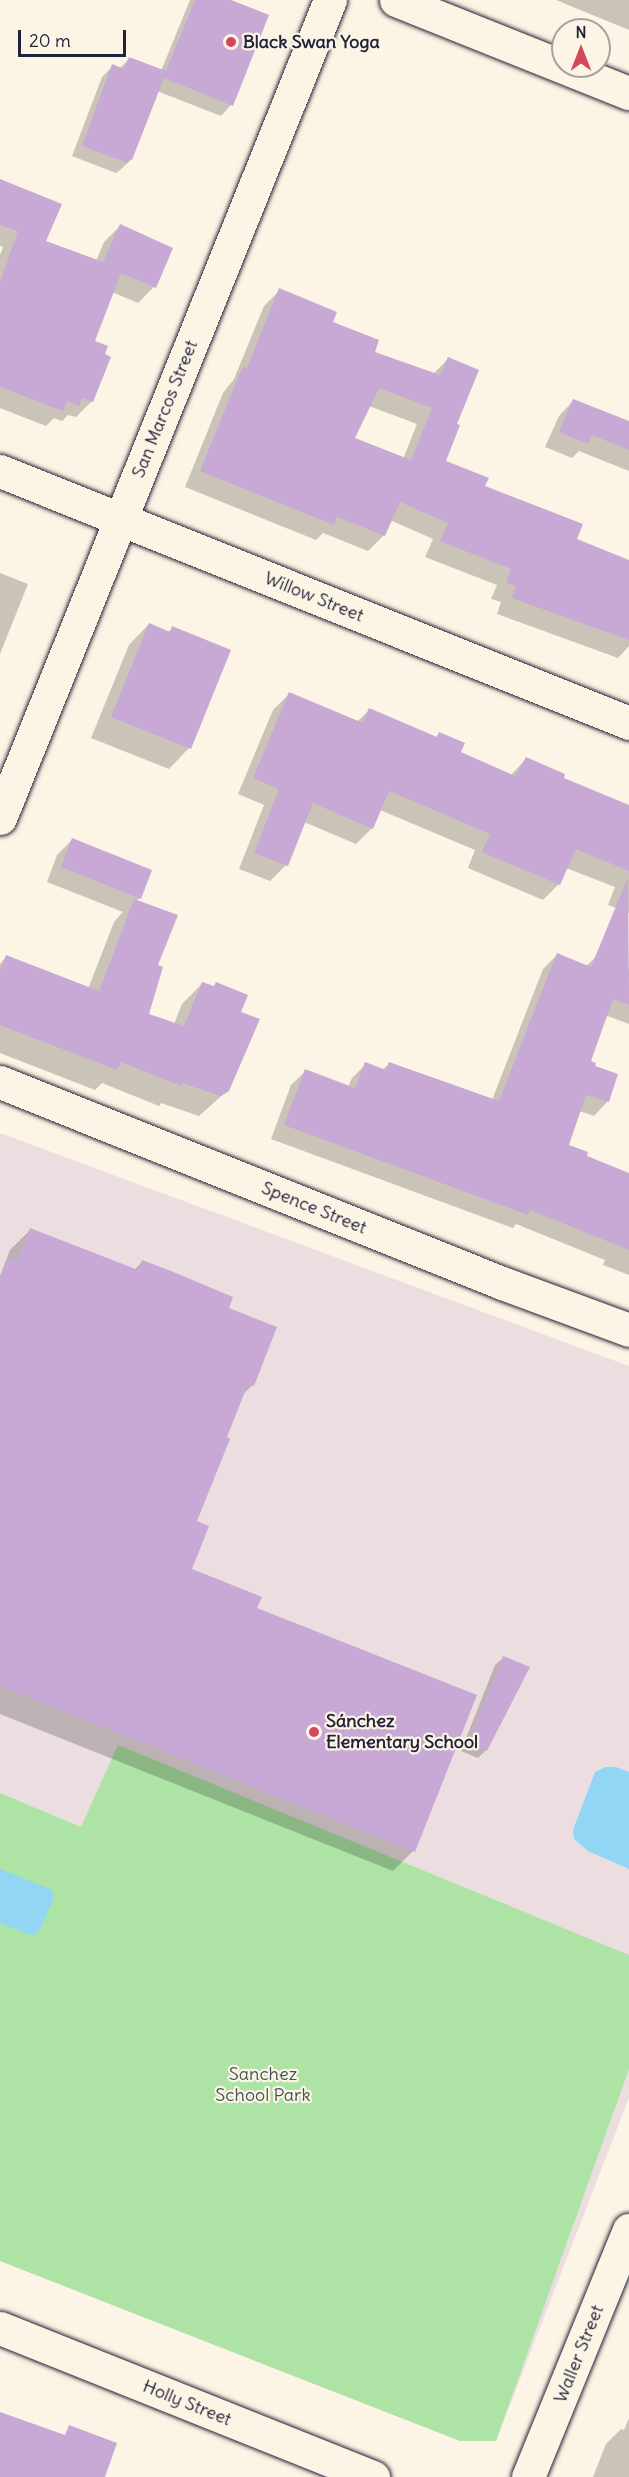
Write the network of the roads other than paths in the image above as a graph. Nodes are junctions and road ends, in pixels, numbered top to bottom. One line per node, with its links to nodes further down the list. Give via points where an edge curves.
1 (330, 0): 5 (street, San Marcos Street)
2 (396, 0): 3 (street)
3 (629, 93)
4 (0, 471): 5 (street, Willow Street)
5 (121, 519): 6 (street, Willow Street); 7 (street, San Marcos Street)
6 (629, 723)
7 (0, 818)
8 (0, 1082): 9 (street, Spence Street)
9 (629, 1330)
10 (629, 2230): 11 (street, Waller Street)
11 (623, 2263): 14 (street, Waller Street)
12 (0, 2328): 13 (street, Holly Street)
13 (373, 2477)
14 (528, 2477)

